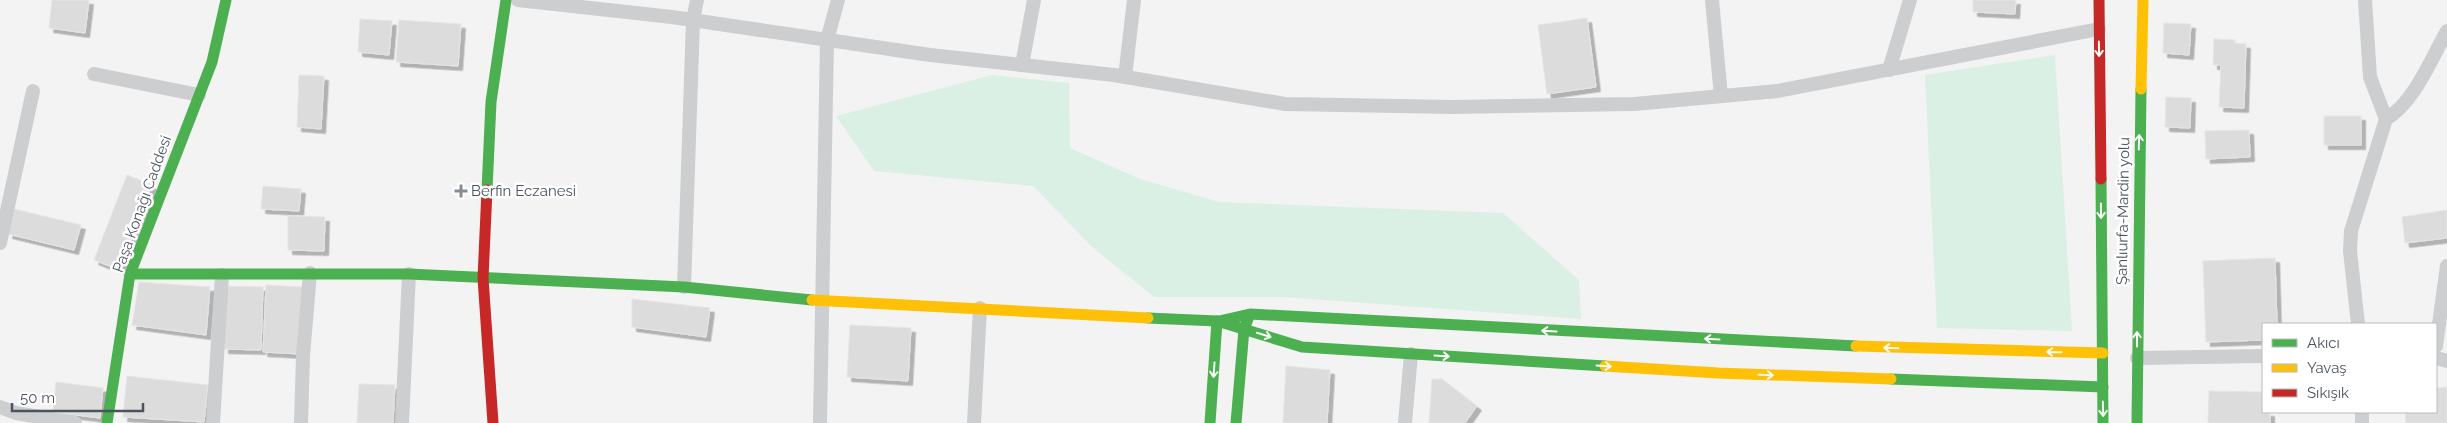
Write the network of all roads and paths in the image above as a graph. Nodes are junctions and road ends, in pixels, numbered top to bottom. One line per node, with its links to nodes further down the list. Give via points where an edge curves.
1 (226, 0): 22 (main road, Paşa Konağı Caddesi, via 212,62)
2 (506, 0): 31 (main road, via 491,102)
3 (518, 0): 13 (street)
4 (697, 0): 13 (street)
5 (838, 0): 16 (street)
6 (1034, 0): 17 (street)
7 (1134, 0): 20 (street)
8 (1712, 0): 23 (street)
9 (1910, 0): 18 (street)
10 (2099, 0): 14 (main road)
11 (2143, 0): 43 (main road, Şanlıurfa-Mardin yolu, one-way to 11)
12 (2365, 0): 24 (street, via 2370,77)
13 (693, 20): 16 (street); 32 (street)
14 (2099, 29): 18 (street); 40 (main road, one-way to 40)
15 (2447, 31): 24 (street, via 2410,96 2397,112)
16 (827, 40): 17 (street); 33 (street)
17 (1022, 65): 20 (street)
18 (1889, 70): 23 (street, via 1778,91)
19 (94, 74): 22 (street)
20 (1125, 77): 23 (street, via 1285,104 1453,107 1634,104)
21 (33, 91): 25 (street)
22 (199, 95): 28 (main road, Paşa Konağı Caddesi)
23 (1721, 96)
24 (2386, 119): 37 (street, via 2351,230 2350,251)
25 (0, 243)
26 (2447, 266): 39 (street)
27 (310, 272): 29 (main road); 30 (main road); 49 (street)
28 (130, 274): 30 (main road); 47 (main road, Paşa Konağı Caddesi)
29 (409, 274): 31 (main road); 50 (street)
30 (222, 275): 48 (street)
31 (483, 278): 32 (main road); 51 (main road)
32 (684, 286): 33 (main road)
33 (823, 301): 34 (main road); 52 (street)
34 (980, 308): 36 (main road); 53 (street)
35 (1250, 314): 36 (main road); 38 (main road); 40 (main road, one-way to 35, via 1887,348)
36 (1217, 321): 38 (main road); 54 (main road, one-way to 54)
37 (2358, 323)
38 (1244, 329): 41 (main road, one-way to 41, via 1302,347); 55 (main road)
39 (2437, 339)
40 (2102, 353): 44 (main road)
41 (1412, 354): 44 (main road, one-way to 44, via 1718,373); 56 (street)
42 (2262, 356): 43 (street)
43 (2137, 358): 58 (main road, Şanlıurfa-Mardin yolu)
44 (2103, 387): 57 (main road, one-way to 57)
45 (0, 407): 46 (street, via 16,413)
46 (75, 423)
47 (107, 423)
48 (213, 423)
49 (301, 423)
50 (402, 423)
51 (493, 423)
52 (820, 423)
53 (974, 423)
54 (1210, 423)
55 (1236, 423)
56 (1405, 423)
57 (2103, 423)
58 (2137, 423)

